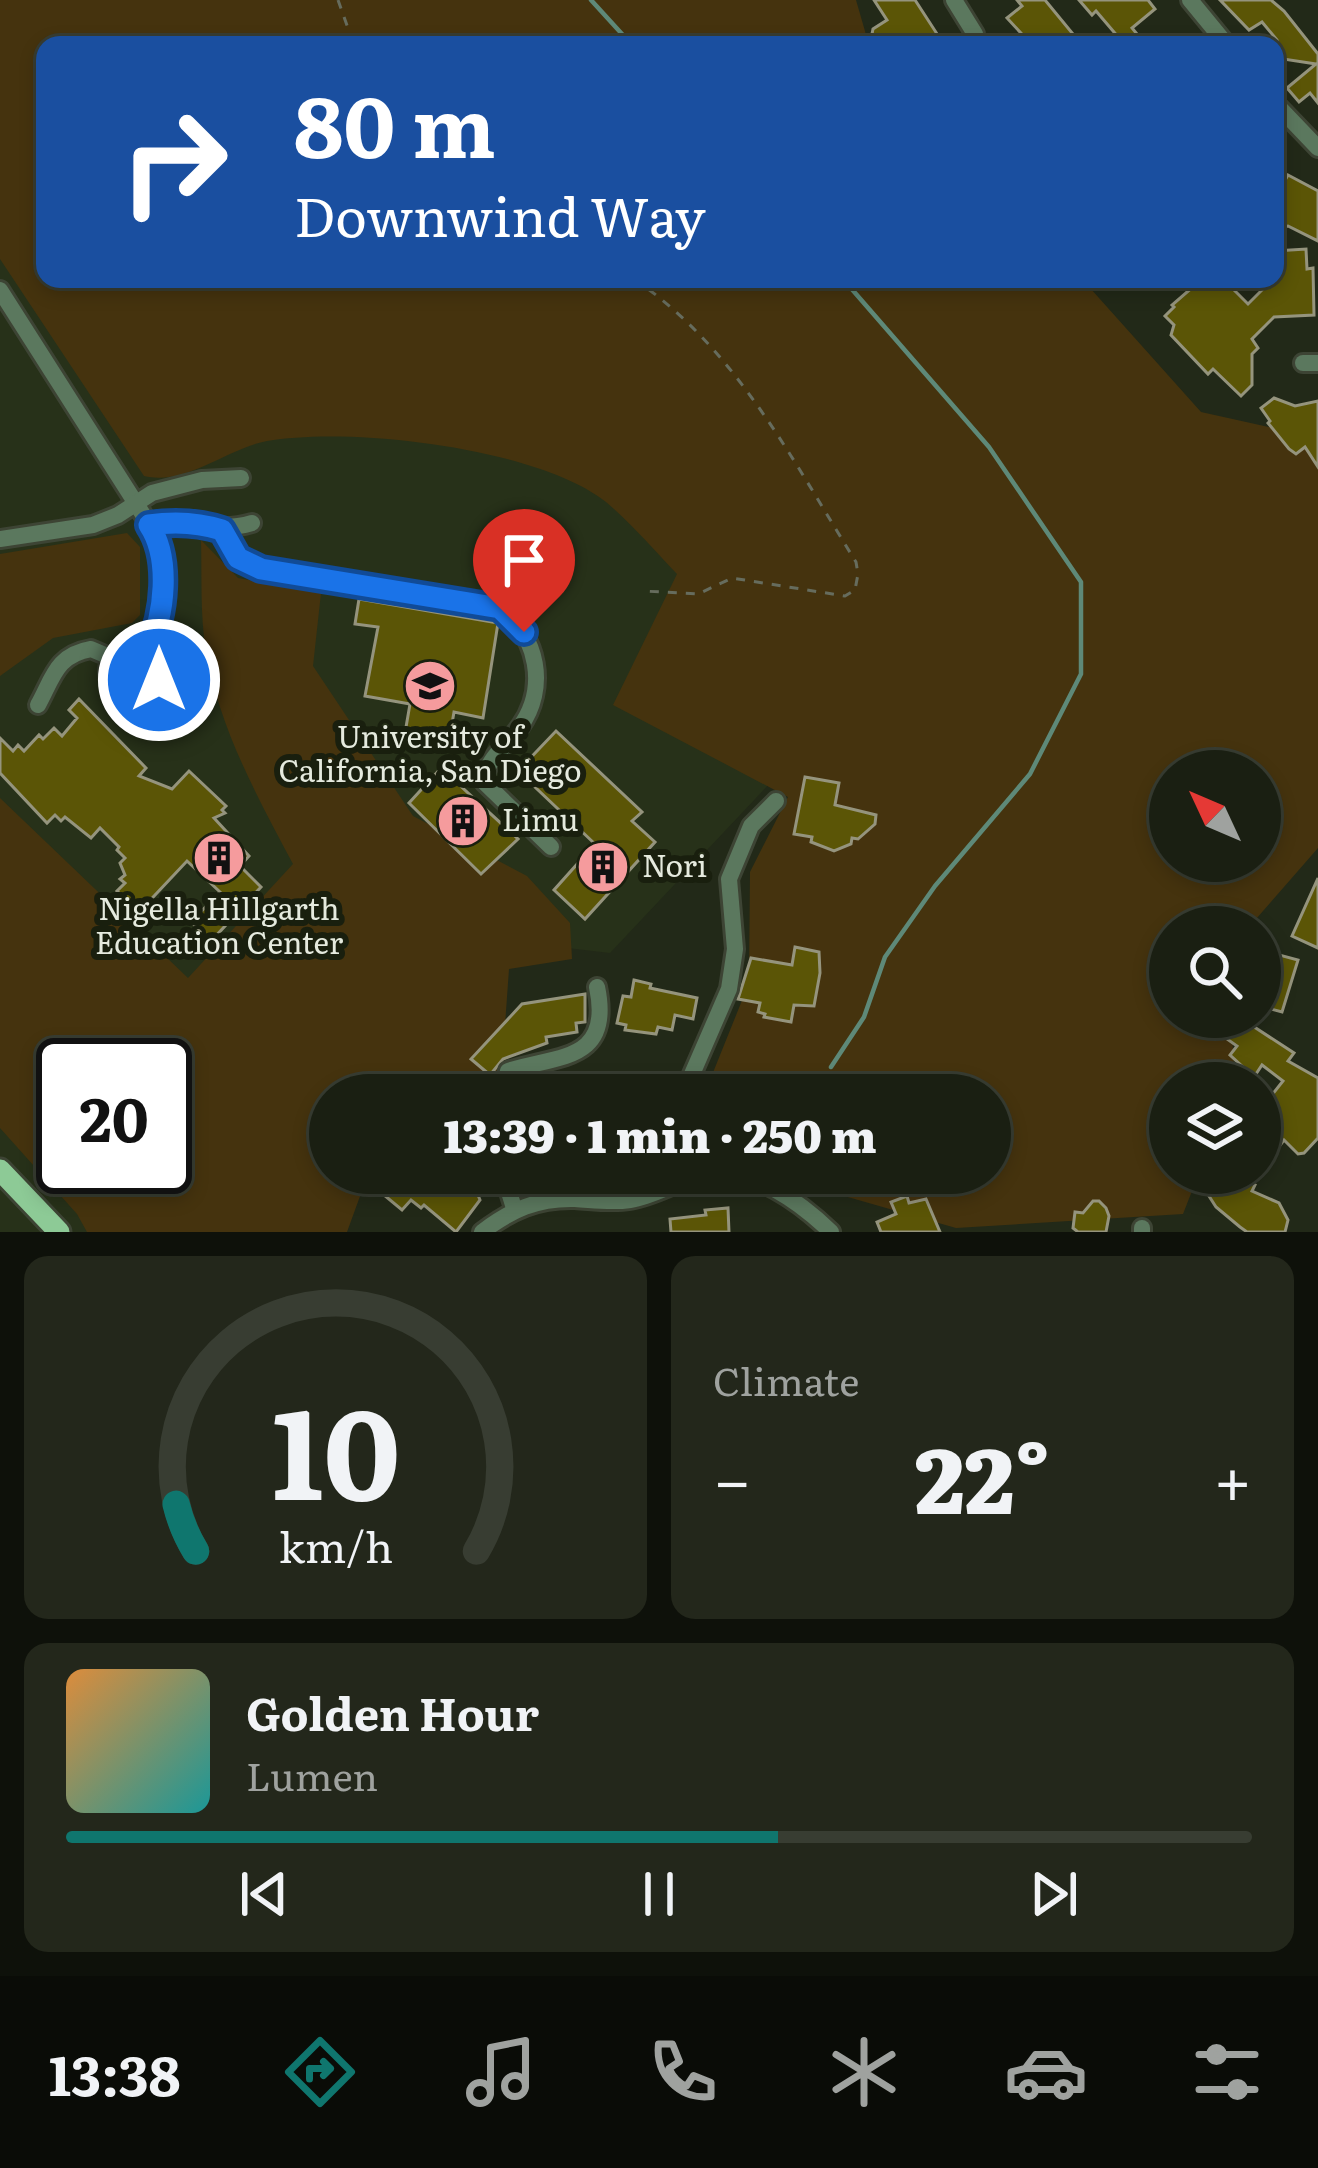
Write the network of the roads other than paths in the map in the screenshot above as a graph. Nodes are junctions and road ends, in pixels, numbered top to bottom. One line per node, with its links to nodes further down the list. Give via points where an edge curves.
1 (954, 0): 3 (street)
2 (1190, 0): 4 (street)
3 (975, 34)
4 (1220, 36)
5 (1284, 112): 6 (street)
6 (1318, 148)
7 (0, 290): 9 (street)
8 (241, 478): 9 (street, via 202,480)
9 (134, 505): 11 (street); 13 (street, via 93,525)
10 (252, 523): 12 (street)
11 (149, 525): 12 (street); 14 (street, via 160,548 162,604)
12 (222, 530): 18 (street, via 238,558 261,569 500,608 512,617 535,656 537,678 524,722 484,770 484,782)
13 (0, 539)
14 (148, 649): 15 (street, via 125,647); 15 (street, via 161,671 155,688 140,697 111,683)
15 (112, 658): 16 (street, via 91,649 64,659)
16 (38, 705)
17 (776, 801): 21 (street, via 751,826 729,879 729,989)
18 (550, 847)
19 (598, 987): 20 (street, via 601,1015 585,1045)
20 (507, 1074)
21 (692, 1074)
22 (0, 1170): 27 (main road)
23 (510, 1194): 26 (street)
24 (646, 1194): 26 (street)
25 (777, 1194): 30 (street)
26 (514, 1208): 28 (street); 29 (street)
27 (59, 1232)
28 (482, 1232)
29 (494, 1232)
30 (831, 1232)

